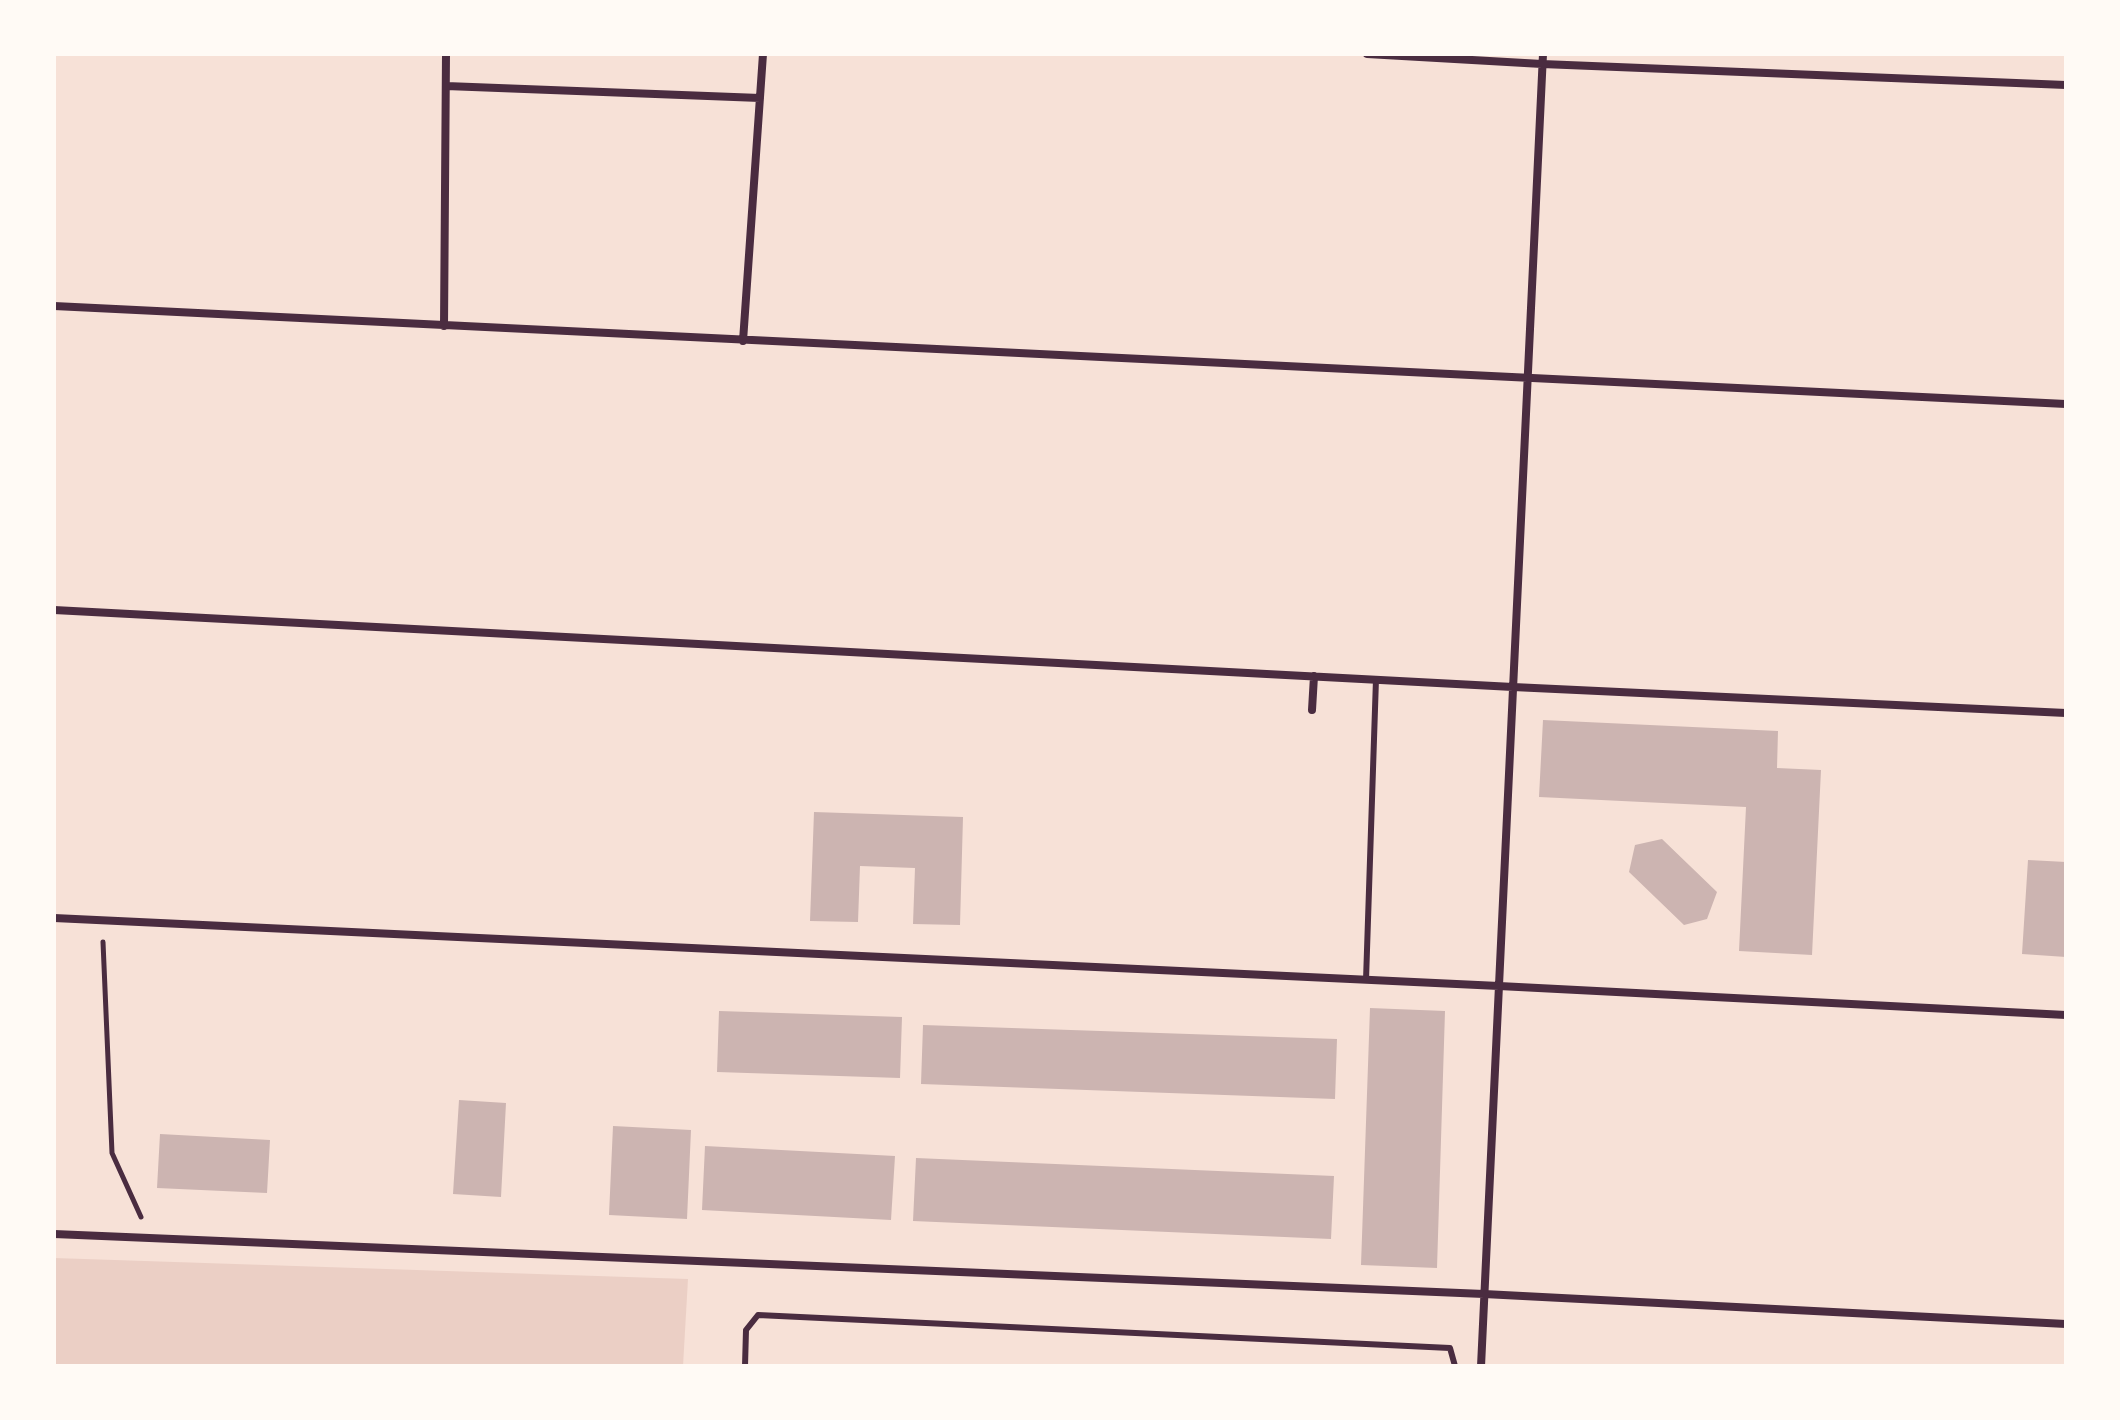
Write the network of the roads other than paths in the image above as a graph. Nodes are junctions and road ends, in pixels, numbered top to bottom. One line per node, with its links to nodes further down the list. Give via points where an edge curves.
1 (446, 54): 6 (street)
2 (763, 54): 7 (street)
3 (1367, 54): 4 (street)
4 (1543, 59): 5 (street); 11 (street)
5 (2066, 85)
6 (446, 86): 7 (street); 9 (street)
7 (760, 98): 10 (street)
8 (54, 306): 9 (street)
9 (444, 326): 10 (street)
10 (743, 341): 11 (street)
11 (1528, 379): 12 (street); 16 (street)
12 (2066, 404)
13 (54, 610): 14 (street)
14 (1314, 676): 15 (street); 17 (street)
15 (1376, 679): 16 (street); 20 (lane)
16 (1513, 687): 18 (street); 21 (street)
17 (1312, 710)
18 (2066, 713)
19 (54, 918): 20 (street)
20 (1366, 980): 21 (street)
21 (1499, 986): 22 (street); 24 (street)
22 (2066, 1015)
23 (54, 1234): 24 (street)
24 (1484, 1294): 25 (street); 28 (street)
25 (2066, 1324)
26 (745, 1366): 27 (lane, via 746,1330 758,1315 781,1315 1450,1348)
27 (1455, 1366)
28 (1481, 1366)

